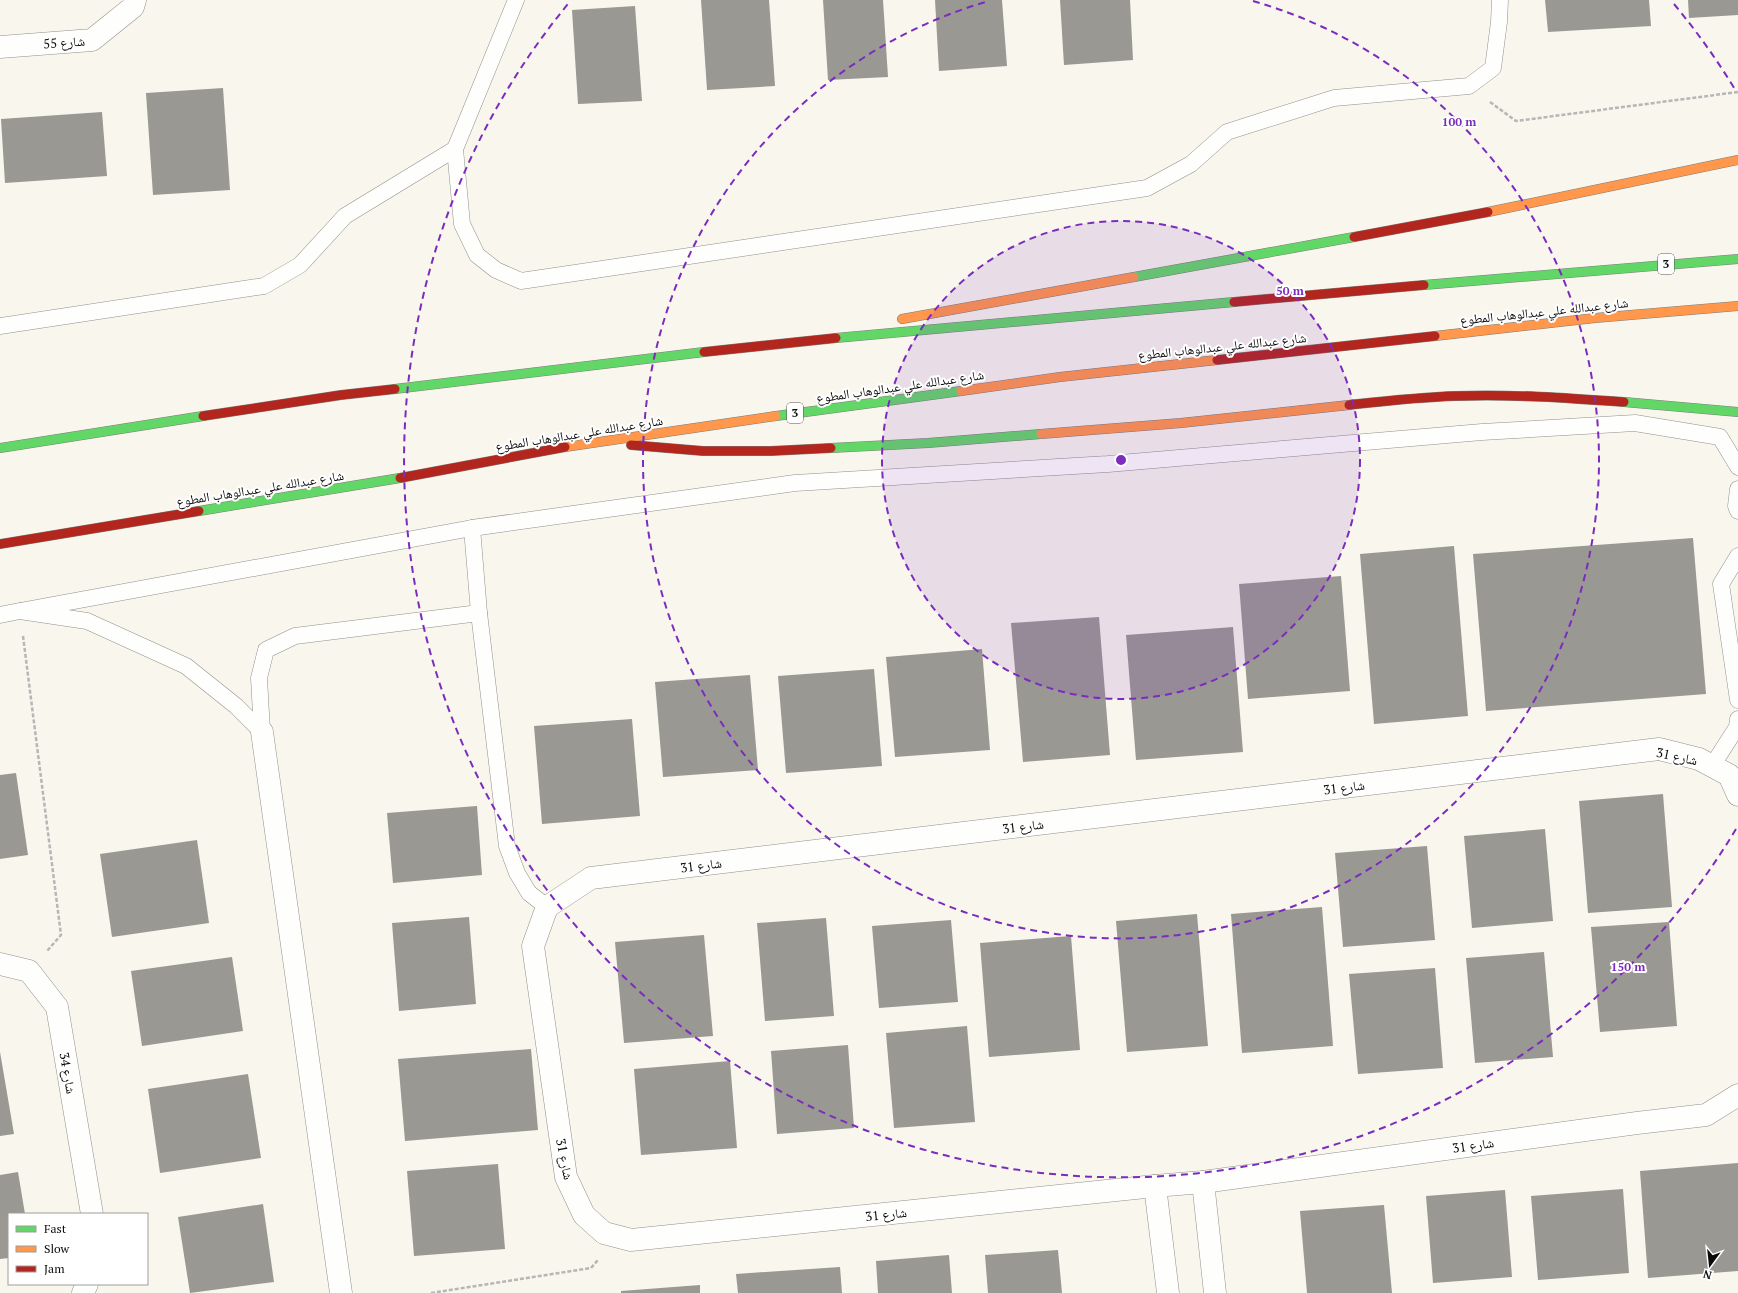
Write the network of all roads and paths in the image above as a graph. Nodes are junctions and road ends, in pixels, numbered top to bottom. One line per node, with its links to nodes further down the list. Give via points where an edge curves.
1 (135, 0): 4 (street, شارع 55, via 133,7 92,40)
2 (516, 0): 7 (lane)
3 (1500, 0): 5 (lane, via 1493,68)
4 (0, 47)
5 (1469, 86): 6 (path, via 1516,121); 7 (lane, via 1334,98 1227,132 1191,164 1147,188 521,281 496,270 477,255 462,224)
6 (1738, 92)
7 (455, 149): 13 (lane, via 345,216 300,265 264,286)
8 (1738, 160): 11 (main road, via 1418,226)
9 (1738, 259): 14 (main road, 3)
10 (1738, 306): 16 (main road, شارع عبدالله علي عبدالوهاب المطوع / 3, via 1595,318 1060,377)
11 (894, 321)
12 (871, 325): 14 (main road)
13 (0, 326)
14 (761, 345): 17 (main road, 3, via 342,395)
15 (1738, 412): 16 (main road, via 1542,396 1457,396 1416,398 1173,424 904,444 771,451 703,451)
16 (592, 442): 22 (main road, شارع عبدالله علي عبدالوهاب المطوع / 3, via 383,481)
17 (0, 448)
18 (1738, 467): 21 (lane, via 1720,437 1635,423 1482,432 1108,464 795,484)
19 (1738, 489): 20 (lane)
20 (1738, 511)
21 (472, 528): 24 (lane); 25 (lane)
22 (0, 544)
23 (1738, 556): 27 (lane, via 1721,584)
24 (20, 611): 26 (lane); 29 (lane, via 87,621 186,666 236,706); 34 (path, via 61,935)
25 (479, 613): 29 (lane, via 295,636 266,650 260,678); 32 (lane, via 507,846 516,873 529,893)
26 (0, 615)
27 (1738, 700)
28 (1738, 719): 30 (lane, via 1737,727)
29 (262, 732): 40 (street)
30 (1712, 766): 31 (street, شارع 31, via 1729,775); 32 (street, شارع 31, via 1698,759 1659,749 591,878)
31 (1738, 796)
32 (547, 907): 39 (street, شارع 31, via 533,946 566,1177 584,1215 604,1233)
33 (0, 964): 34 (street)
34 (29, 971): 38 (street, شارع 34, via 57,1007)
35 (1738, 1095): 36 (street, شارع 31, via 1706,1115)
36 (1203, 1182): 37 (street, شارع 31); 43 (street)
37 (1155, 1186): 39 (street, شارع 31, via 632,1240); 42 (street)
38 (92, 1213)
39 (618, 1237): 41 (path, via 591,1268)
40 (342, 1293)
41 (431, 1293)
42 (1168, 1293)
43 (1215, 1293)

